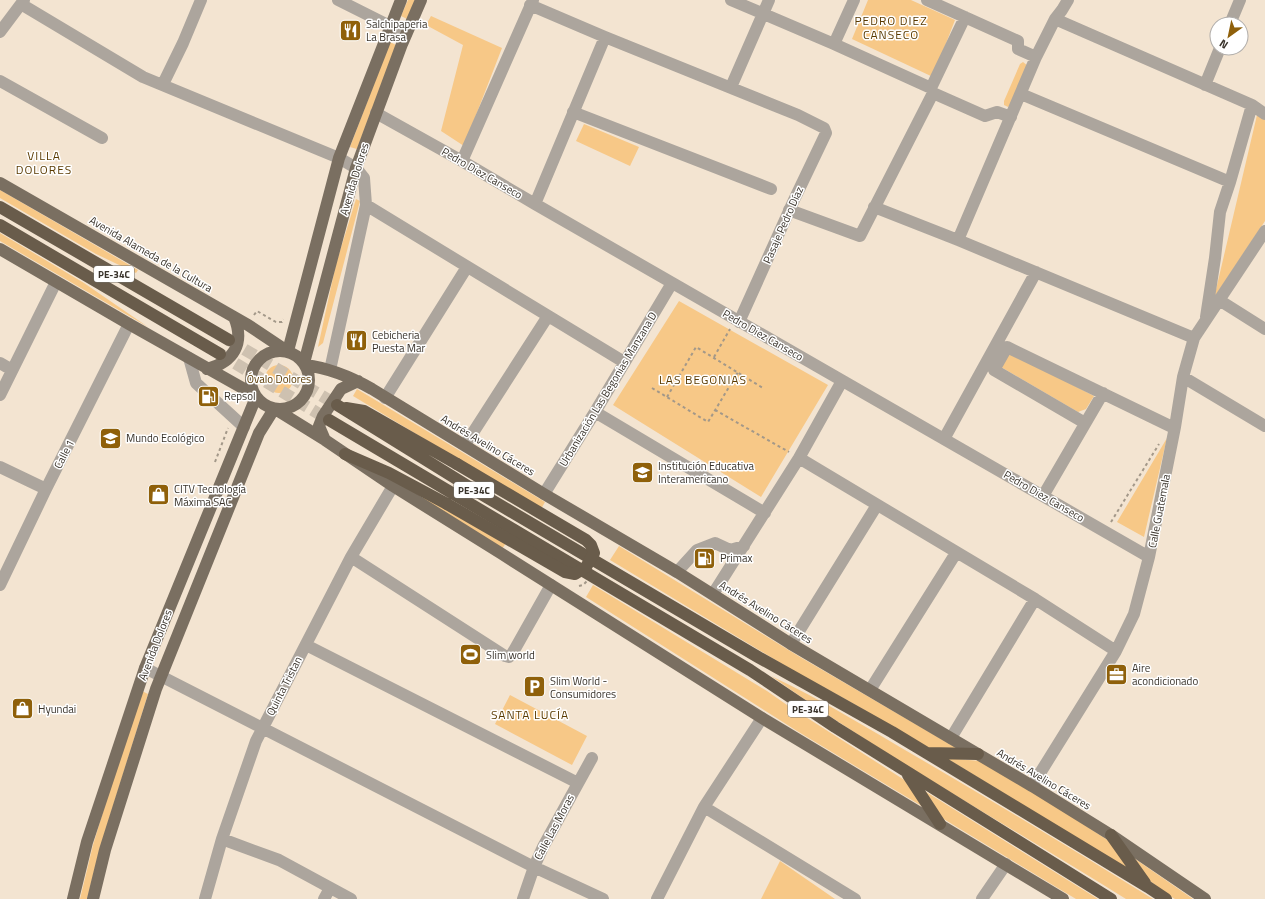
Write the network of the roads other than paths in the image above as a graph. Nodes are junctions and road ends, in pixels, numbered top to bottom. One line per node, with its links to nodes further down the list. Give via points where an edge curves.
1 (201, 0): 25 (street)
2 (338, 0): 17 (street)
3 (401, 0): 17 (main road, Avenida Dolores)
4 (421, 0): 19 (main road, Avenida Dolores)
5 (731, 0): 13 (street)
6 (769, 0): 13 (street)
7 (854, 0): 21 (street)
8 (927, 0): 14 (street)
9 (1068, 0): 16 (street)
10 (1240, 0): 15 (street)
11 (22, 2): 18 (street); 25 (street, via 143,76)
12 (532, 2): 20 (street); 37 (street)
13 (763, 14): 21 (street); 27 (street)
14 (965, 16): 23 (street, via 1018,41 1018,49); 28 (street)
15 (1233, 16)
16 (1055, 19): 23 (street); 26 (street)
17 (390, 26): 19 (street); 36 (main road, Avenida Dolores)
18 (0, 32)
19 (406, 34): 32 (main road, Avenida Dolores)
20 (605, 37): 27 (street); 31 (street)
21 (834, 44): 28 (street)
22 (1217, 56): 26 (street)
23 (1036, 58): 29 (street)
24 (0, 81): 35 (street)
25 (163, 84): 36 (street)
26 (1205, 85): 30 (street)
27 (731, 87): 46 (street, Pasaje Pedro Díaz, via 824,128 826,133)
28 (932, 90): 34 (street, via 985,116 997,112); 45 (street)
29 (1021, 94): 34 (street); 39 (street)
30 (1252, 105): 33 (street); 39 (street)
31 (574, 112): 41 (street); 42 (street)
32 (376, 113): 37 (street, Pedro Diez Canseco); 38 (main road, Avenida Dolores)
33 (1265, 114)
34 (1011, 117): 49 (street)
35 (102, 138)
36 (339, 158): 38 (street); 64 (main road, Avenida Dolores)
37 (462, 161): 42 (street, Pedro Diez Canseco)
38 (356, 168): 43 (street, via 364,178); 69 (main road, Avenida Dolores)
39 (1230, 182): 59 (street, via 1220,212)
40 (0, 183): 57 (main road, Avenida Alameda de la Cultura)
41 (771, 189)
42 (535, 204): 54 (street, Pedro Diez Canseco)
43 (366, 205): 51 (street); 72 (street)
44 (0, 207): 63 (highway, PE-34C)
45 (874, 207): 46 (street, via 860,236); 49 (street)
46 (789, 210): 58 (street, Pasaje Pedro Díaz)
47 (0, 225): 65 (highway, PE-34C)
48 (1265, 231): 55 (street, Calle Guatemala)
49 (958, 240): 52 (street)
50 (0, 249): 53 (main road)
51 (467, 267): 56 (street); 79 (street)
52 (1036, 272): 62 (street); 87 (street)
53 (56, 282): 60 (main road); 71 (street)
54 (672, 283): 58 (street, Pedro Diez Canseco); 67 (street, Urbanización Las Begonias Manzana D)
55 (1219, 300): 59 (street, Calle Guatemala); 61 (street)
56 (548, 316): 67 (street); 89 (street)
57 (234, 317): 64 (main road, Avenida Alameda de la Cultura); 70 (main road, via 239,339 235,350 218,366)
58 (737, 321): 75 (street, Pedro Diez Canseco)
59 (1205, 321): 62 (street, Calle Guatemala)
60 (129, 324): 66 (main road); 94 (street, Calle 1)
61 (1265, 329)
62 (1194, 338): 73 (street, Calle Guatemala)
63 (229, 340)
64 (288, 351): 69 (main road, via 298,356); 78 (main road, via 276,350 267,353 253,367 250,376 251,386)
65 (220, 354)
66 (189, 358): 70 (main road); 86 (street, via 196,383)
67 (624, 362): 81 (street, Urbanización Las Begonias Manzana D)
68 (0, 363): 71 (street)
69 (305, 364): 72 (main road, Andrés Avelino Cáceres); 80 (main road, via 309,373 307,392 294,406)
70 (207, 368): 78 (main road)
71 (12, 370): 77 (street)
72 (330, 370): 74 (main road, Andrés Avelino Cáceres)
73 (1184, 377): 84 (street, Calle Guatemala); 85 (street)
74 (358, 381): 79 (main road, Andrés Avelino Cáceres); 88 (main road, via 342,389 323,416 319,426)
75 (842, 381): 87 (street, Pedro Diez Canseco); 91 (street)
76 (1103, 393): 83 (street); 83 (street, via 1007,347 994,370); 84 (street)
77 (0, 395)
78 (256, 396): 80 (main road, via 267,406); 86 (main road, Avenida Dolores)
79 (385, 398): 89 (main road, Andrés Avelino Cáceres)
80 (275, 409): 88 (main road); 112 (main road, Avenida Dolores, via 259,433)
81 (596, 412): 95 (street, Urbanización Las Begonias Manzana D); 98 (street)
82 (329, 420): 120 (highway, PE-34C, via 750,670)
83 (1085, 423): 96 (street)
84 (1173, 426): 102 (street, Calle Guatemala)
85 (1265, 426)
86 (244, 427): 111 (main road, Avenida Dolores)
87 (944, 439): 96 (street, Pedro Diez Canseco)
88 (325, 440): 90 (main road)
89 (465, 445): 95 (main road, Andrés Avelino Cáceres)
90 (344, 454): 93 (main road); 117 (highway, PE-34C, bridge, via 389,473 565,572 575,574 586,567 594,553 586,540 457,464 364,411 339,406 471,488 559,540 758,657 892,732)
91 (799, 458): 97 (street); 98 (street)
92 (0, 467): 94 (street)
93 (393, 486): 101 (street, Quinta Tristan); 104 (main road)
94 (46, 490): 105 (street, Calle 1)
95 (544, 494): 103 (main road, Andrés Avelino Cáceres)
96 (1043, 496): 102 (street, Pedro Diez Canseco)
97 (877, 505): 100 (street); 108 (street)
98 (765, 513): 99 (street)
99 (744, 546): 103 (street, via 730,550 715,543 697,550); 106 (street)
100 (956, 553): 107 (street); 113 (street)
101 (350, 557): 104 (street, via 509,657); 109 (street, Quinta Tristan)
102 (1149, 557): 110 (street, Calle Guatemala, via 1134,614)
103 (677, 572): 106 (main road, Andrés Avelino Cáceres)
104 (551, 584): 114 (main road)
105 (0, 585)
106 (713, 594): 108 (main road, Andrés Avelino Cáceres)
107 (1035, 599): 110 (street); 116 (street)
108 (791, 644): 113 (main road, Andrés Avelino Cáceres)
109 (306, 645): 115 (street, Quinta Tristan); 121 (street)
110 (1116, 651): 122 (street, Calle Guatemala)
111 (145, 668): 112 (street); 131 (main road, Avenida Dolores, via 87,842)
112 (161, 677): 115 (street); 132 (main road, Avenida Dolores, via 105,850)
113 (870, 690): 116 (main road, Andrés Avelino Cáceres)
114 (762, 718): 123 (street); 124 (main road)
115 (262, 729): 126 (street, Quinta Tristan); 128 (street)
116 (951, 738): 118 (main road, Andrés Avelino Cáceres)
117 (925, 753): 118 (highway); 129 (highway, PE-34C)
118 (978, 754): 122 (main road, Andrés Avelino Cáceres)
119 (592, 758): 121 (street, Calle Las Moras)
120 (905, 771): 124 (highway); 142 (highway, PE-34C)
121 (578, 783): 128 (street, Calle Las Moras)
122 (1032, 786): 125 (main road, Andrés Avelino Cáceres)
123 (704, 807): 138 (street); 139 (street)
124 (940, 824): 127 (main road)
125 (1111, 835): 129 (highway); 144 (main road, Andrés Avelino Cáceres)
126 (222, 839): 130 (street, via 278,860); 133 (street, Quinta Tristan)
127 (1006, 864): 140 (street); 141 (main road)
128 (534, 867): 136 (street, Calle Las Moras); 137 (street)
129 (1148, 887): 143 (highway, PE-34C)
130 (330, 888): 134 (street); 135 (street)
131 (72, 899)
132 (93, 899)
133 (205, 899)
134 (324, 899)
135 (351, 899)
136 (523, 899)
137 (602, 899)
138 (657, 899)
139 (855, 899)
140 (982, 899)
141 (1063, 899)
142 (1111, 899)
143 (1166, 899)
144 (1205, 899)

